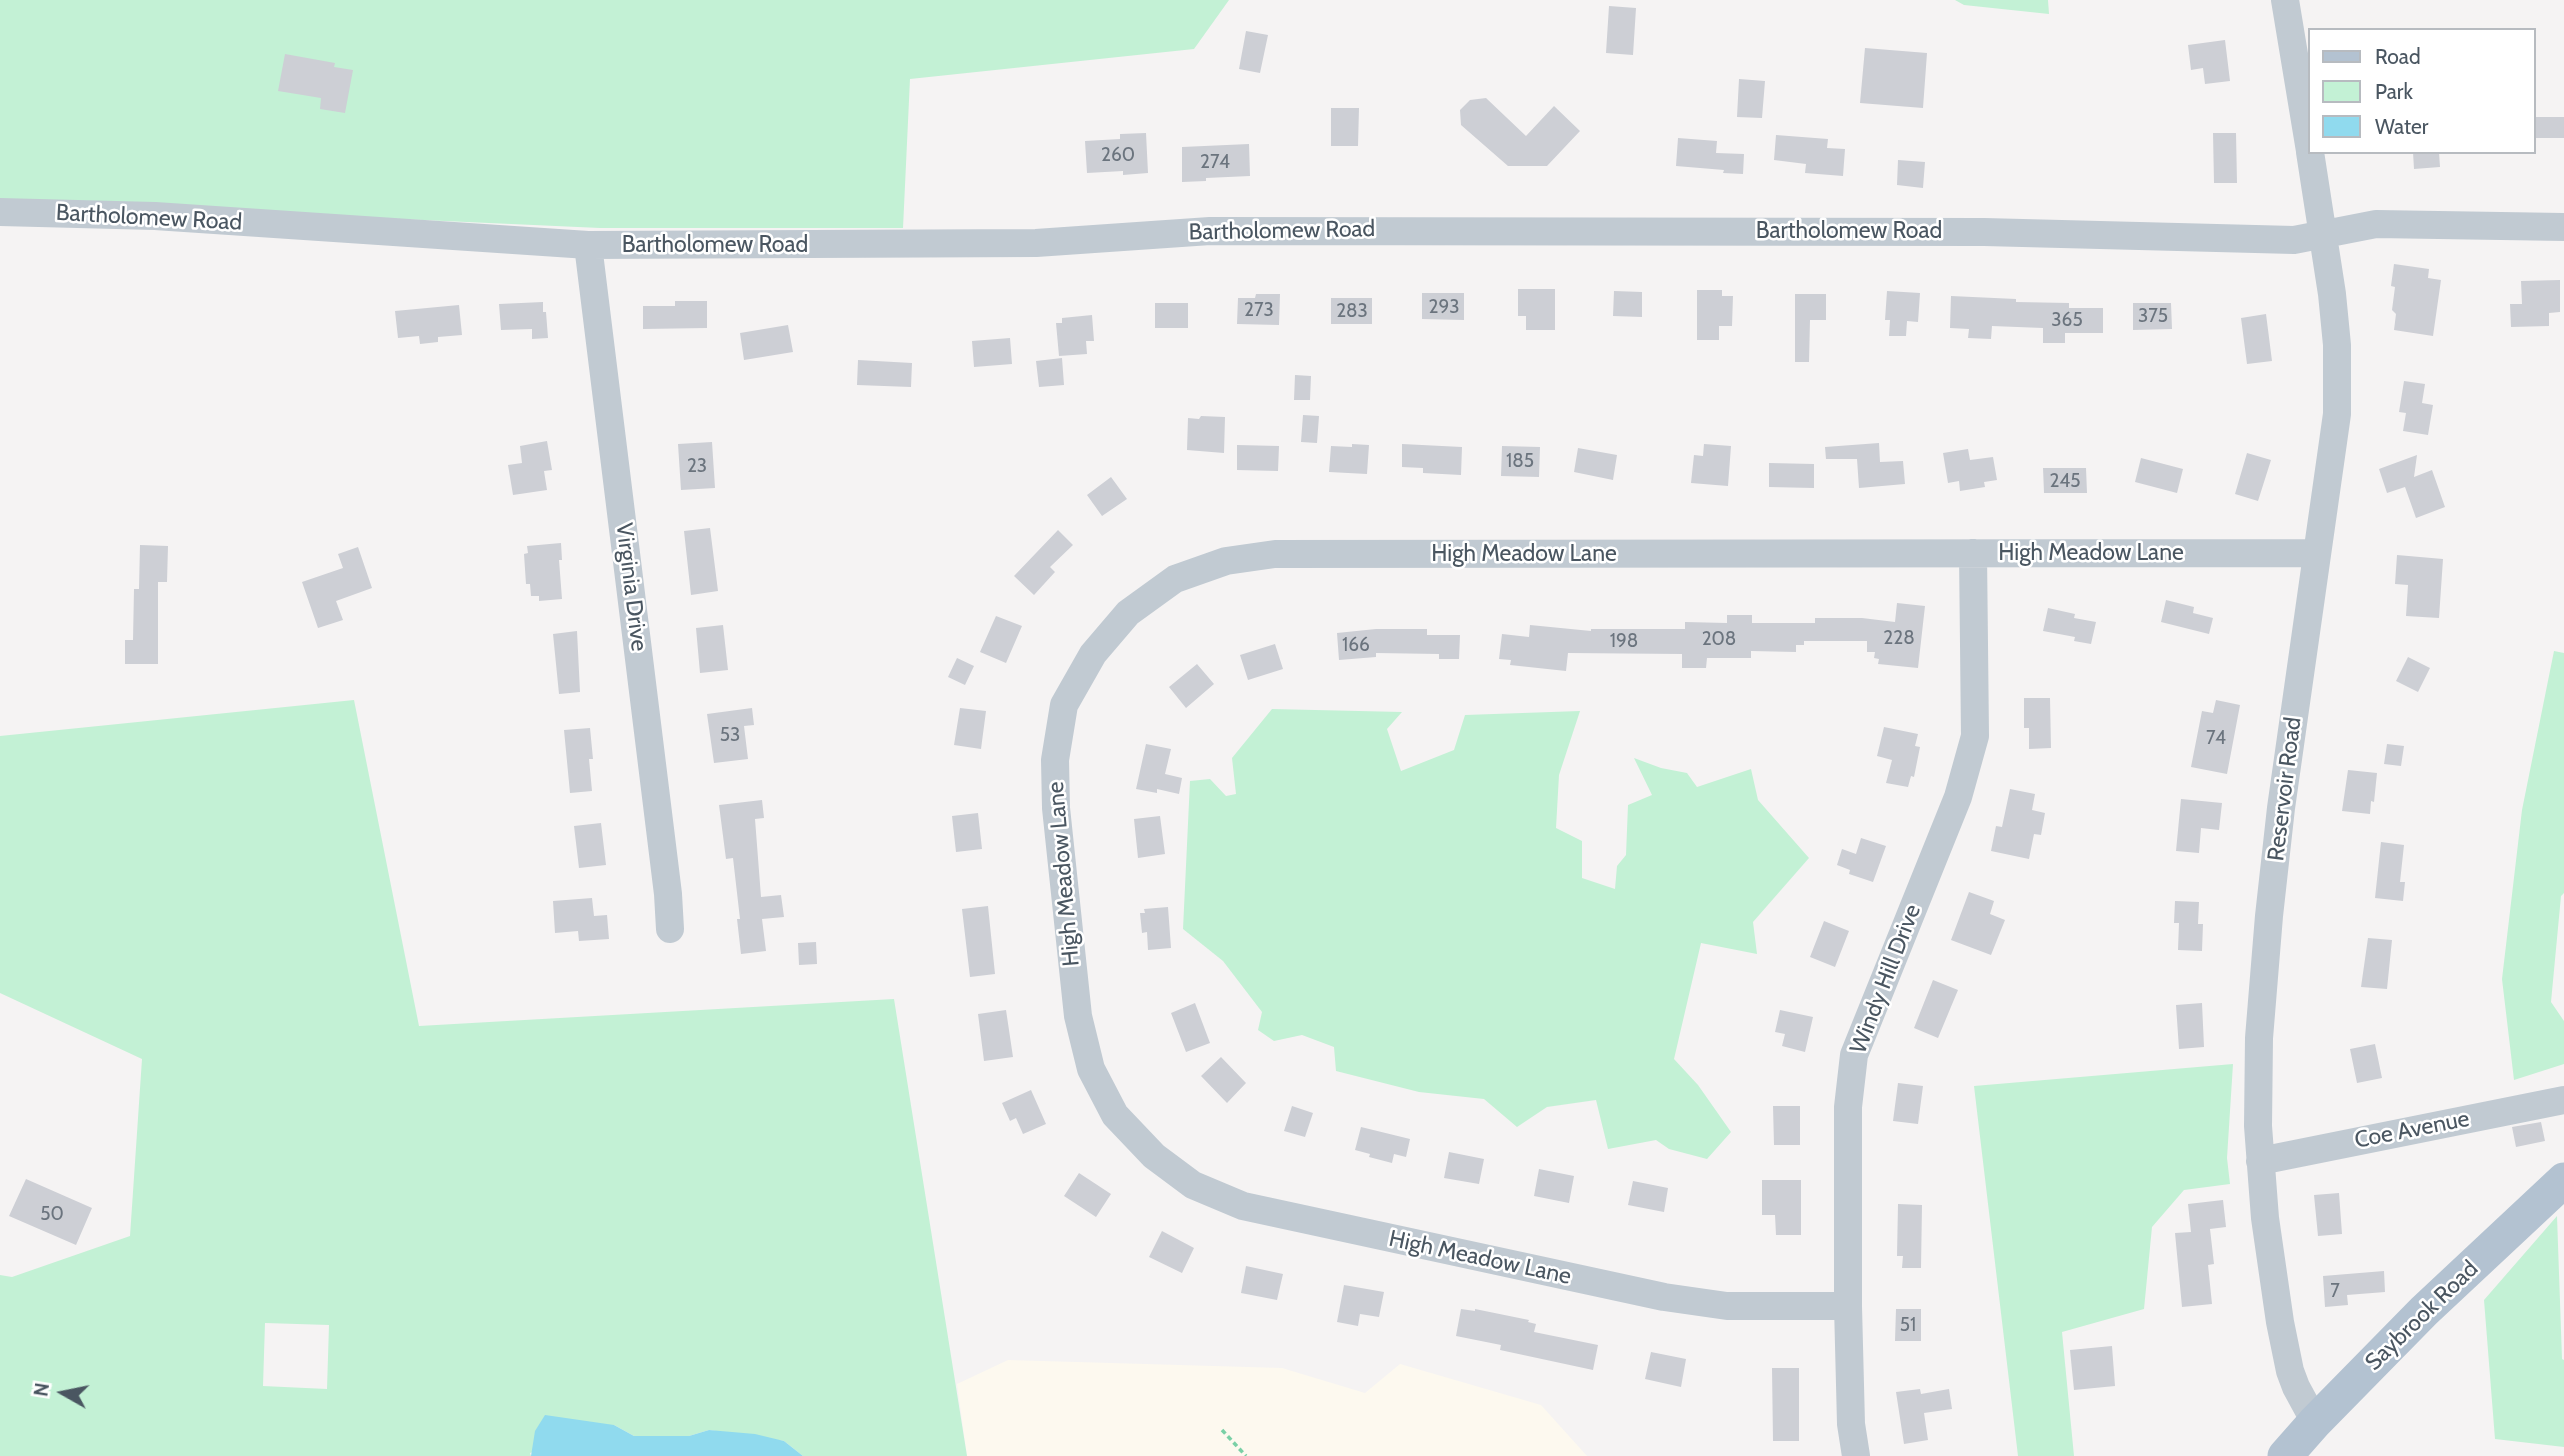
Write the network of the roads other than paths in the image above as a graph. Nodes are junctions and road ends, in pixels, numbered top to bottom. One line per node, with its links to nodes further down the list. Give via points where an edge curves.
1 (2285, 0): 2 (street, Reservoir Road)
2 (2308, 140)
3 (2310, 154): 6 (street, Reservoir Road)
4 (0, 212): 7 (street, Bartholomew Road, via 155,216)
5 (2564, 227): 6 (street, Bartholomew Road, via 2376,225)
6 (2324, 233): 7 (street, Bartholomew Road, via 2294,240 1984,232 1210,231 1037,243); 9 (street, Reservoir Road, via 2337,345 2337,414)
7 (589, 245): 10 (street, Virginia Drive)
8 (1973, 553): 9 (street, High Meadow Lane); 14 (street, Windy Hill Drive, via 1975,736 1958,797 1854,1055 1848,1107); 14 (street, High Meadow Lane, via 1275,554 1226,561 1175,579 1128,613 1093,654 1064,705 1055,760 1056,808 1078,1016 1091,1069 1115,1115 1154,1156 1193,1185 1243,1206 1664,1297 1727,1306)
9 (2317, 553): 12 (street, Reservoir Road, via 2269,916 2259,1038)
10 (670, 929)
11 (2564, 1100): 12 (street, Coe Avenue)
12 (2260, 1161): 15 (street, Reservoir Road, via 2285,1349 2296,1387)
13 (2564, 1180): 15 (main road, Saybrook Road, via 2424,1311)
14 (1848, 1306): 16 (street, Windy Hill Drive)
15 (2315, 1422): 17 (main road, Saybrook Road)
16 (1856, 1456)
17 (2285, 1456)

